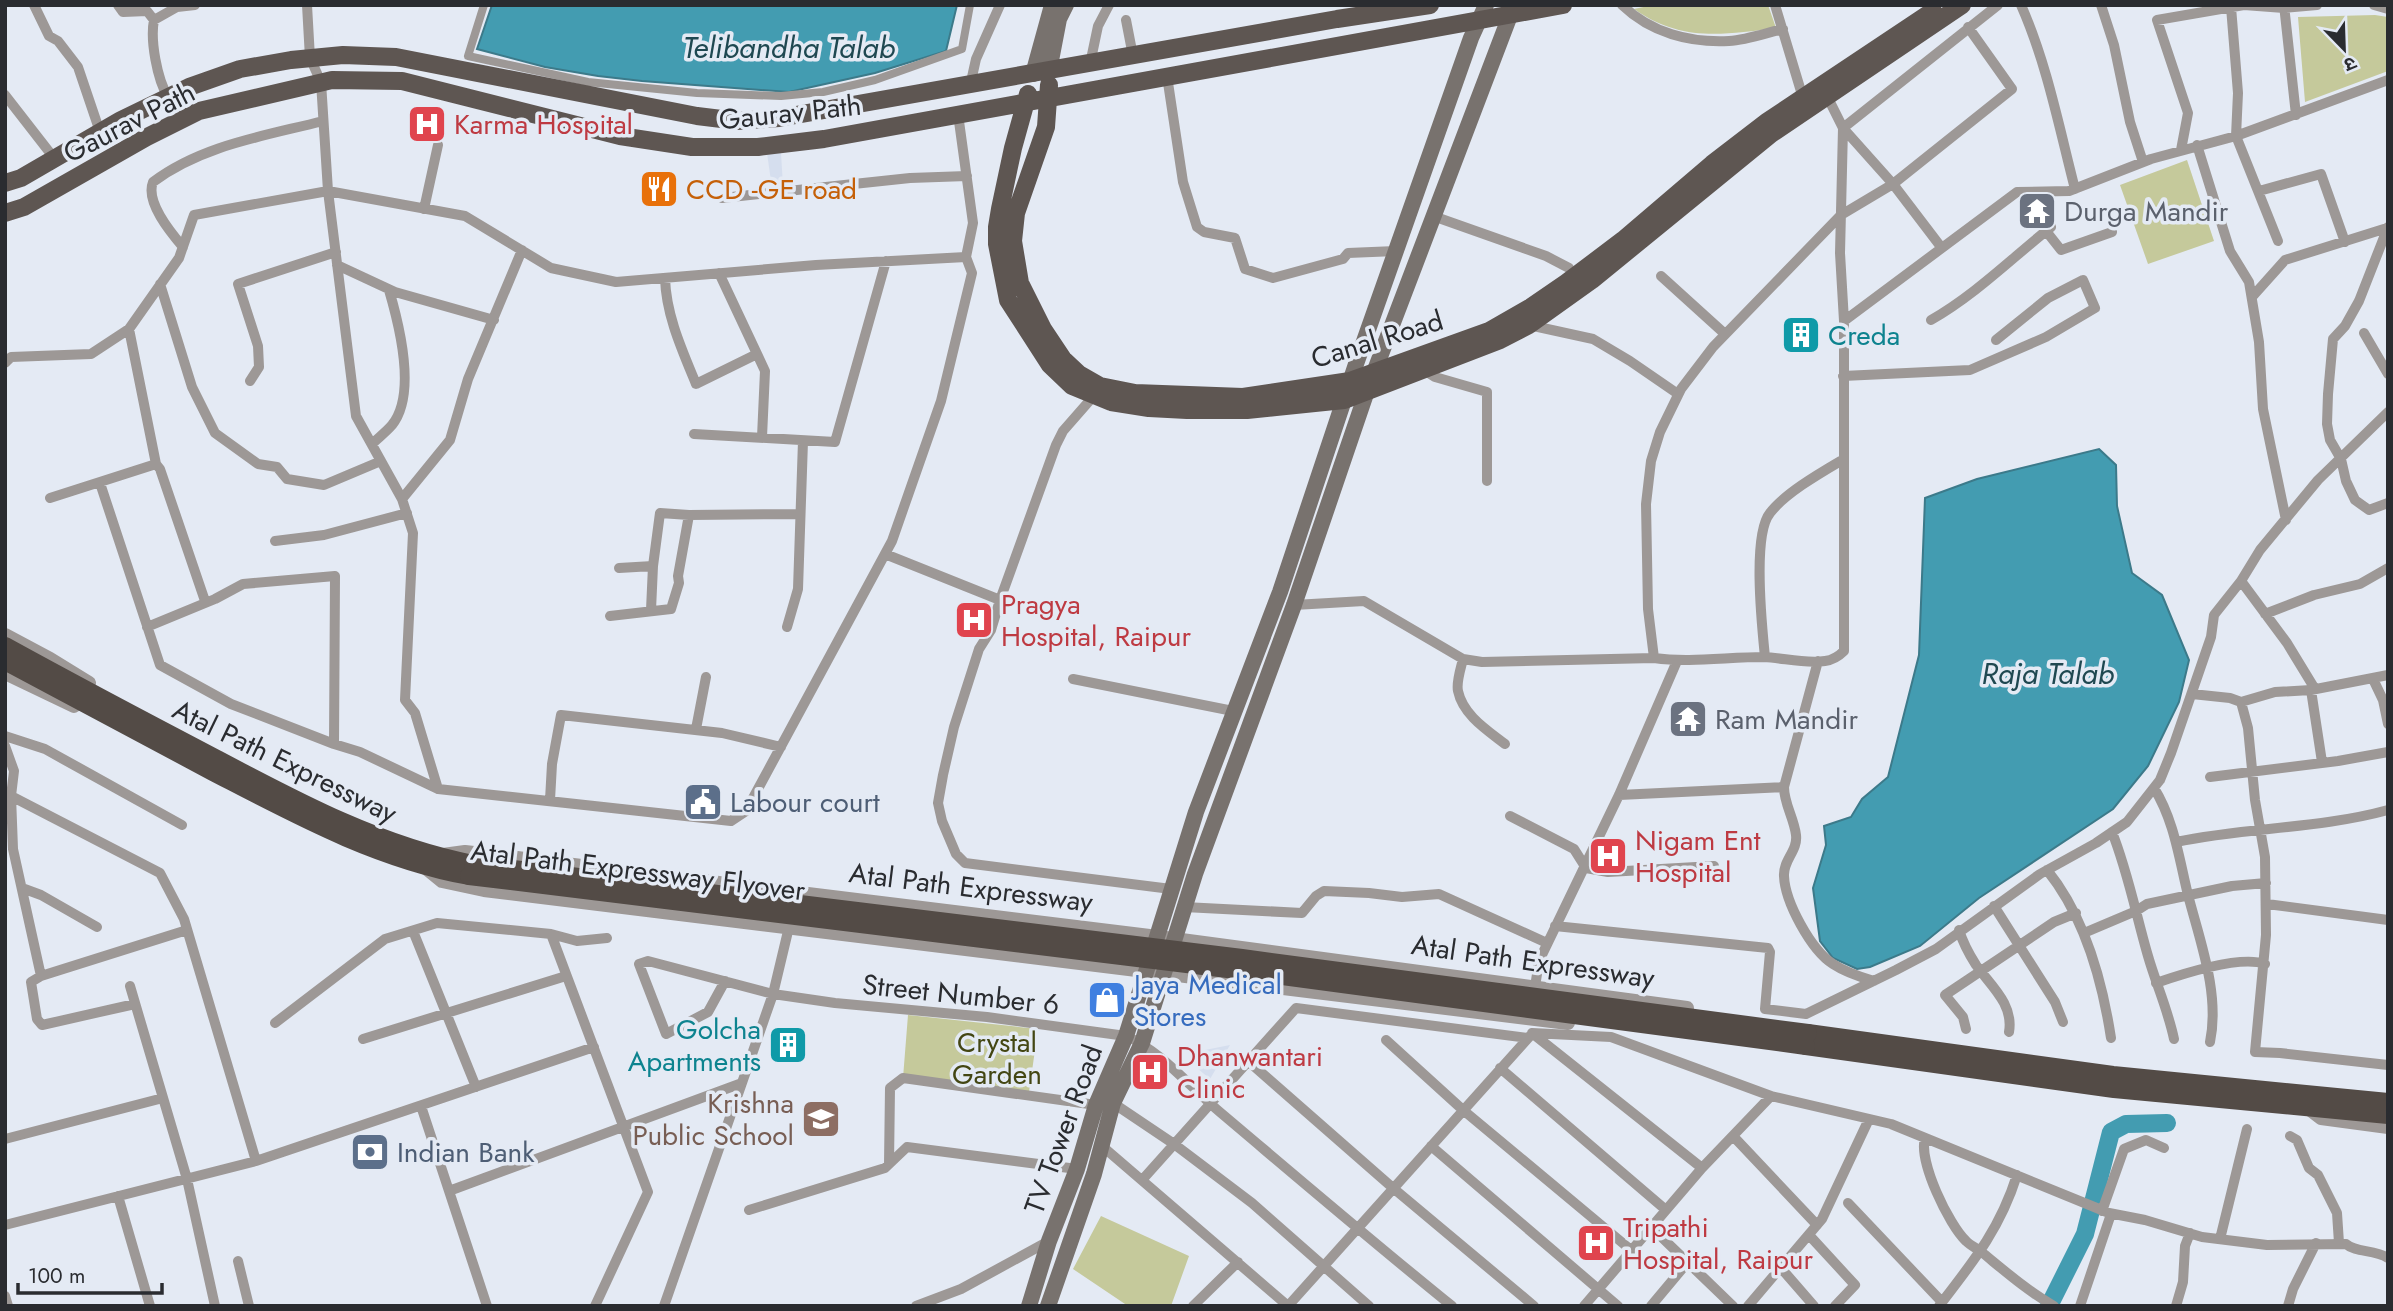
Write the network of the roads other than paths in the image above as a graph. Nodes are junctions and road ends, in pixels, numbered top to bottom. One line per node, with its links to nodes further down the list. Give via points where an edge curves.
1 (34, 5): 50 (street, via 49,36 78,67)
2 (118, 5): 28 (street, via 123,12 147,11)
3 (195, 5): 28 (street, via 177,7)
4 (307, 5): 33 (street)
5 (484, 5): 6 (street, via 468,56 588,82 781,96 875,80 962,50)
6 (970, 5)
7 (1000, 5): 39 (street, via 976,59)
8 (1052, 5): 35 (main road, Canal Road)
9 (1066, 5): 35 (main road, Canal Road)
10 (1109, 5): 34 (street, via 1098,26)
11 (1430, 5): 26 (main road)
12 (1563, 5): 24 (main road, Gaurav Path)
13 (1622, 5): 31 (street, via 1649,27 1687,39 1731,41)
14 (1775, 5): 31 (street)
15 (1941, 5): 43 (main road, Canal Road)
16 (1962, 5): 44 (main road)
17 (1998, 5): 30 (street)
18 (2021, 5): 60 (street, via 2046,73)
19 (2101, 5): 56 (street)
20 (2317, 5): 23 (street)
21 (2374, 5): 25 (street)
22 (2231, 7): 23 (street); 51 (street, via 2238,93); 54 (street, via 2157,20 2188,113)
23 (2284, 7): 47 (street)
24 (1512, 9): 27 (main road, Gaurav Path); 68 (main road)
25 (2388, 9)
26 (1340, 12): 32 (main road)
27 (1483, 12): 36 (main road, Gaurav Path); 77 (main road)
28 (154, 20): 41 (street, via 151,33)
29 (1126, 20): 32 (street)
30 (1968, 27): 49 (street); 59 (street, via 2012,89)
31 (1783, 29): 43 (street)
32 (1133, 56): 34 (main road)
33 (310, 58): 38 (street); 39 (main road, via 396,57 738,121); 41 (main road, via 240,69)
34 (1090, 64): 35 (main road)
35 (1041, 73): 39 (main road); 42 (main road, Canal Road); 45 (main road)
36 (1167, 76): 42 (main road, Gaurav Path); 77 (street, via 1183,182 1197,227 1235,238 1245,269 1273,278 1343,260 1348,253)
37 (2388, 80): 47 (street)
38 (321, 82): 46 (main road, Gaurav Path, via 402,81 608,133 692,147 758,147 824,139); 48 (street); 66 (main road, Gaurav Path, via 200,111 24,207)
39 (970, 86)
40 (5, 95): 55 (street)
41 (168, 97): 50 (main road)
42 (1048, 97): 45 (main road, Gaurav Path); 105 (main road, Canal Road, via 1046,127 1016,213 1016,267 1034,312 1063,359)
43 (1802, 97): 44 (street); 104 (main road, Canal Road, via 1531,307 1489,331)
44 (1829, 98): 49 (street); 92 (main road, via 1771,134 1612,264)
45 (1026, 102): 46 (main road, Gaurav Path); 105 (main road, via 997,227 1008,300 1050,365 1072,386)
46 (958, 114): 57 (street)
47 (2296, 115): 51 (street)
48 (323, 121): 61 (street); 74 (street, via 214,149 153,182 153,200 163,222)
49 (1843, 128): 59 (street); 67 (street)
50 (100, 132): 55 (main road)
51 (2236, 136): 53 (street); 62 (street)
52 (438, 145): 65 (street)
53 (2197, 145): 54 (street); 88 (street, via 2231,251 2249,282)
54 (2181, 150): 56 (street)
55 (54, 158): 58 (main road)
56 (2143, 162): 60 (street)
57 (967, 176): 64 (street); 79 (street, via 973,223)
58 (5, 183)
59 (1893, 184): 67 (street); 75 (street)
60 (2075, 189): 63 (street)
61 (328, 191): 65 (street); 74 (street, via 194,215); 78 (street)
62 (2259, 191): 72 (street); 73 (street, via 2321,174)
63 (2037, 192): 70 (street, via 2052,226); 75 (street, via 2017,192)
64 (722, 198)
65 (424, 209): 76 (street, via 465,216)
66 (5, 212)
67 (1841, 215): 91 (street); 95 (street)
68 (1433, 216): 82 (street); 104 (main road)
69 (2387, 228): 73 (street); 114 (street, via 2358,301 2333,339 2327,424)
70 (2046, 231): 71 (street, via 2061,250); 90 (street, via 1981,286)
71 (2112, 232)
72 (2278, 241)
73 (2345, 242): 88 (street, via 2285,260)
74 (183, 247): 86 (street)
75 (1941, 247): 91 (street)
76 (522, 250): 85 (street, via 551,268 616,282); 89 (street)
77 (1396, 251): 103 (main road)
78 (336, 252): 81 (street); 102 (street, via 238,284 258,346 259,368)
79 (966, 257): 80 (street); 127 (street, via 971,273 941,401)
80 (886, 261): 83 (street); 111 (street, via 835,442)
81 (337, 265): 87 (street); 112 (street, via 356,416)
82 (1569, 268)
83 (719, 274): 85 (street); 97 (street)
84 (1661, 276): 95 (street)
85 (665, 278): 97 (street, via 680,345 696,384)
86 (160, 284): 93 (street); 115 (street, via 192,387 215,433 258,464 277,467 287,479 324,485)
87 (389, 290): 89 (street); 112 (street, via 405,360 402,400 394,423)
88 (2252, 297): 125 (street, via 2263,409)
89 (494, 320): 120 (street, via 468,379 450,440)
90 (1931, 320)
91 (1844, 321): 101 (street)
92 (1529, 325): 99 (main road); 106 (street, via 1593,339)
93 (129, 329): 98 (street, via 90,354 11,357); 116 (street)
94 (2364, 333): 100 (street)
95 (1725, 334): 106 (street)
96 (1996, 340): 101 (street, via 2048,298 2083,280 2095,308 2046,337 1970,370)
97 (757, 354): 110 (street, via 765,371)
98 (5, 363)
99 (1424, 370): 104 (main road); 117 (street, via 1486,392)
100 (2388, 374)
101 (1843, 376): 113 (street)
102 (250, 381)
103 (1350, 382): 104 (main road, Canal Road); 105 (main road, Canal Road, via 1243,397); 107 (main road)
104 (1370, 383): 107 (main road); 134 (main road)
105 (1098, 391): 107 (main road, via 1111,402 1197,410); 132 (street, via 1056,445)
106 (1678, 394): 143 (street, via 1651,461 1647,504 1648,609)
107 (1344, 400): 157 (main road, via 1280,592)
108 (2388, 412): 114 (street)
109 (694, 434): 110 (street)
110 (762, 437): 111 (street)
111 (803, 441): 123 (street)
112 (372, 444): 115 (street)
113 (1844, 459): 142 (street, via 1780,503 1763,524); 147 (street, via 1844,652)
114 (2341, 459): 121 (street, via 2346,481 2363,507 2370,510); 125 (street)
115 (381, 461): 120 (street)
116 (156, 464): 118 (street); 133 (street)
117 (1487, 481)
118 (100, 483): 119 (street); 138 (street)
119 (50, 498)
120 (402, 499): 122 (street)
121 (2388, 503)
122 (407, 513): 126 (street, via 324,535); 173 (street, via 413,533 405,700 415,713)
123 (799, 514): 124 (street); 139 (street, via 798,589)
124 (689, 515): 128 (street, via 660,513); 135 (street, via 671,609)
125 (2286, 520): 131 (street)
126 (275, 541)
127 (885, 554): 132 (street); 165 (street)
128 (653, 566): 129 (street); 135 (street)
129 (619, 568)
130 (2388, 568): 136 (street, via 2360,583)
131 (2241, 581): 136 (street); 155 (street, via 2214,615)
132 (1000, 600): 191 (street, via 954,727 938,803 956,854 965,863)
133 (205, 601): 138 (street); 162 (street, via 252,582 335,576)
134 (1294, 605): 144 (street, via 1364,601); 188 (main road)
135 (651, 610): 137 (street)
136 (2265, 614): 153 (street)
137 (610, 617)
138 (146, 627): 162 (street, via 160,665 231,704)
139 (787, 627)
140 (5, 635): 158 (street, via 79,676)
141 (5, 646): 154 (highway)
142 (1765, 657): 146 (street); 147 (street)
143 (1654, 658): 144 (street); 146 (street)
144 (1463, 659): 163 (street, via 1457,690 1466,710)
145 (5, 661): 154 (highway)
146 (1677, 661): 174 (street)
147 (1818, 661): 171 (street)
148 (5, 673): 158 (street, via 69,704)
149 (2388, 675): 152 (street)
150 (706, 677): 160 (street)
151 (1073, 679): 157 (street)
152 (2373, 679): 153 (street); 159 (street)
153 (2313, 689): 156 (street, via 2275,692); 167 (street)
154 (76, 692): 158 (highway, Atal Path Expressway)
155 (2192, 694): 156 (street); 172 (street)
156 (2241, 702): 169 (street)
157 (1233, 711): 186 (main road)
158 (131, 721): 183 (highway, Atal Path Expressway)
159 (2388, 724)
160 (696, 730): 165 (street); 176 (street, via 561,715)
161 (5, 736): 179 (street, via 45,749)
162 (334, 744): 173 (street)
163 (1505, 744)
164 (5, 746): 168 (street)
165 (781, 747): 176 (street, via 746,811 731,821)
166 (2388, 752): 167 (street)
167 (2322, 762): 169 (street)
168 (10, 771): 175 (street)
169 (2252, 771): 170 (street); 180 (street)
170 (2210, 777)
171 (1784, 788): 174 (street); 219 (street, via 1797,836 1783,878 1793,907 1816,948 1833,964)
172 (2154, 788): 181 (street, via 2127,822); 182 (street)
173 (438, 789): 176 (street)
174 (1619, 795): 184 (street)
175 (11, 796): 190 (street, via 13,849); 202 (street, via 160,873)
176 (550, 800)
177 (2388, 810): 180 (street, via 2339,821)
178 (1510, 816): 184 (street, via 1574,849)
179 (182, 825)
180 (2260, 829): 182 (street); 189 (street)
181 (2112, 832): 187 (street); 196 (street)
182 (2176, 842): 192 (street)
183 (430, 862): 201 (street, Atal Path Expressway, via 442,881 484,890); 207 (street, Atal Path Expressway, via 465,852); 239 (highway, Atal Path Expressway Flyover, bridge, via 1241,971)
184 (1585, 866): 185 (street, via 1608,872); 199 (street)
185 (1714, 866)
186 (1177, 869): 188 (main road); 191 (main road)
187 (2047, 870): 194 (street); 197 (street)
188 (1195, 874): 195 (main road)
189 (2266, 883): 192 (street); 193 (street)
190 (22, 888): 200 (street); 216 (street)
191 (1171, 889): 207 (main road)
192 (2189, 896): 196 (street, via 2147,904); 213 (street)
193 (2267, 904): 198 (street); 212 (street)
194 (1994, 906): 203 (street); 211 (street)
195 (1184, 907): 209 (main road); 210 (street, via 1302,913 1324,891 1402,898 1439,894)
196 (2136, 911): 205 (street); 220 (street)
197 (2076, 913): 205 (street); 211 (street)
198 (2388, 920)
199 (1555, 926): 210 (street); 219 (street, via 1768,948 1765,1009 1806,1014)
200 (97, 927)
201 (789, 927): 215 (street, Atal Path Expressway); 223 (street)
202 (187, 930): 216 (street); 268 (street)
203 (1959, 930): 214 (street); 219 (street, via 1936,949)
204 (413, 931): 206 (street, via 437,923); 225 (street); 226 (street, via 385,939)
205 (2084, 933): 232 (street)
206 (551, 934): 208 (street, via 577,941); 217 (street)
207 (1157, 937): 209 (street, Atal Path Expressway); 215 (main road)
208 (607, 938)
209 (1174, 939): 215 (main road); 222 (street, Atal Path Expressway)
210 (1547, 943): 222 (street)
211 (2020, 944): 214 (street); 227 (street, via 2056,1002)
212 (2265, 964): 213 (street, via 2255,961); 241 (street, via 2255,1052)
213 (2207, 968): 220 (street); 236 (street, via 2212,995)
214 (1981, 971): 228 (street, via 1945,995 1963,1017); 229 (street, via 2007,1010)
215 (1155, 973): 231 (main road, TV Tower Road); 237 (main road, TV Tower Road); 239 (street, Atal Path Expressway, via 1781,1049)
216 (41, 976): 224 (street, via 30,988 42,1025)
217 (566, 976): 225 (street); 238 (street)
218 (725, 981): 218 (street, Street Number 6, via 648,961 639,964 666,1034 708,1012); 223 (street, Street Number 6)
219 (1874, 981)
220 (2157, 983): 234 (street)
221 (130, 986): 224 (street)
222 (1535, 988): 239 (street, Atal Path Expressway, via 1754,1017)
223 (773, 994): 231 (street, Street Number 6); 243 (street)
224 (135, 1004): 247 (street)
225 (448, 1013): 233 (street); 244 (street)
226 (275, 1023)
227 (2063, 1023)
228 (1966, 1029)
229 (2008, 1032)
230 (1530, 1035): 240 (street, via 1296,1008); 242 (street); 246 (street, via 1611,1037); 270 (street)
231 (1126, 1037): 237 (street, Street Number 6); 251 (main road, TV Tower Road)
232 (2111, 1038)
233 (363, 1039)
234 (2174, 1039)
235 (1386, 1040): 254 (street)
236 (2210, 1042)
237 (1142, 1043): 250 (street); 251 (main road, TV Tower Road)
238 (594, 1047): 244 (street); 258 (street)
239 (1888, 1050): 248 (highway, Atal Path Expressway Flyover, via 2113,1082)
240 (1248, 1061): 250 (street); 275 (street)
241 (2388, 1066)
242 (1500, 1069): 254 (street); 280 (street)
243 (742, 1083): 258 (street); 309 (street)
244 (476, 1087): 253 (street)
245 (2388, 1093): 248 (street, via 2324,1089)
246 (1771, 1096): 256 (street); 260 (street)
247 (163, 1098): 263 (street); 273 (street)
248 (2309, 1102): 252 (highway, Atal Path Expressway Flyover); 257 (street, via 2321,1118)
249 (2388, 1102): 252 (highway)
250 (1209, 1103): 264 (street); 285 (street)
251 (1104, 1104): 264 (street); 265 (main road, TV Tower Road); 269 (street, via 902,1078 890,1088); 271 (main road, TV Tower Road)
252 (2330, 1104): 255 (highway)
253 (421, 1106): 268 (street); 276 (street)
254 (1463, 1110): 266 (street); 292 (street)
255 (2388, 1115)
256 (1869, 1119): 262 (street); 283 (street)
257 (2388, 1126)
258 (624, 1127): 276 (street); 308 (street, via 648,1192)
259 (2247, 1129): 288 (street)
260 (1733, 1136): 270 (street); 283 (street)
261 (2290, 1136): 291 (street, via 2297,1140 2337,1213)
262 (1925, 1138): 272 (street); 293 (street, via 1922,1152 1950,1220 1969,1244)
263 (5, 1139)
264 (1174, 1144): 274 (street); 298 (street, via 1252,1203)
265 (1102, 1146): 274 (street); 312 (main road, TV Tower Road)
266 (1431, 1146): 275 (street); 300 (street)
267 (2164, 1148): 281 (street, via 2146,1140 2124,1149)
268 (256, 1161): 273 (street)
269 (890, 1164): 271 (street, via 907,1147); 279 (street)
270 (1702, 1168): 280 (street)
271 (1077, 1170): 289 (main road, TV Tower Road)
272 (2017, 1175): 281 (street); 293 (street)
273 (187, 1179): 277 (street); 305 (street)
274 (1143, 1179): 296 (street)
275 (1393, 1188): 285 (street); 317 (street)
276 (449, 1191): 307 (street)
277 (118, 1196): 282 (street); 304 (street)
278 (1848, 1203): 302 (street)
279 (749, 1210)
280 (1666, 1210): 284 (street)
281 (2106, 1212): 286 (street); 326 (street)
282 (5, 1225)
283 (1817, 1225): 287 (street)
284 (1651, 1227): 292 (street); 297 (street)
285 (1357, 1229): 298 (street); 316 (street)
286 (2190, 1233): 288 (street); 327 (street)
287 (1809, 1235): 299 (street); 324 (street, via 1856,1285)
288 (2220, 1239): 290 (street, via 2267,1245)
289 (1049, 1241): 310 (street, via 961,1289); 311 (main road, TV Tower Road)
290 (2316, 1243): 291 (street); 328 (street)
291 (2339, 1243): 294 (street)
292 (1631, 1250): 300 (street)
293 (1982, 1251): 302 (street); 325 (street)
294 (2388, 1258)
295 (238, 1261): 306 (street)
296 (1238, 1262): 313 (street); 314 (street)
297 (1687, 1263): 320 (street); 321 (street)
298 (1323, 1267): 314 (street); 315 (street)
299 (1781, 1268): 322 (street); 323 (street)
300 (1599, 1289): 318 (street); 319 (street)
301 (5, 1296): 303 (street)
302 (1941, 1304)
303 (8, 1306)
304 (150, 1306)
305 (215, 1306)
306 (249, 1306)
307 (487, 1306)
308 (595, 1306)
309 (664, 1306)
310 (916, 1306)
311 (1029, 1306)
312 (1048, 1306)
313 (1193, 1306)
314 (1288, 1306)
315 (1369, 1306)
316 (1452, 1306)
317 (1534, 1306)
318 (1584, 1306)
319 (1618, 1306)
320 (1651, 1306)
321 (1733, 1306)
322 (1748, 1306)
323 (1814, 1306)
324 (1835, 1306)
325 (2054, 1306)
326 (2080, 1306)
327 (2176, 1306)
328 (2288, 1306)

